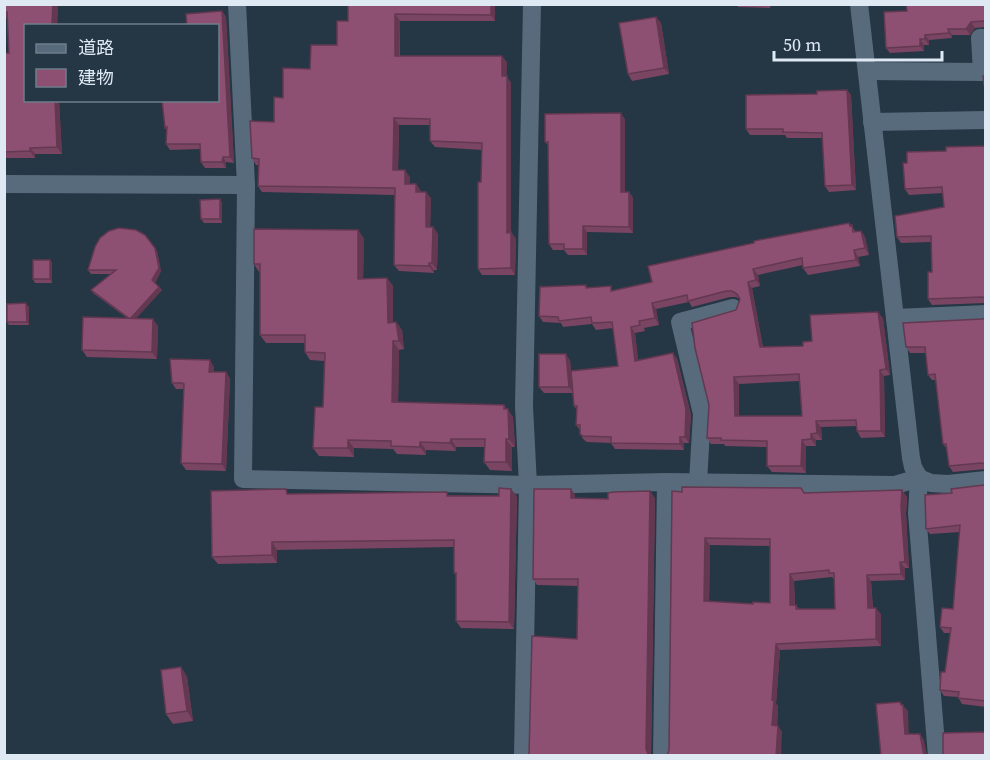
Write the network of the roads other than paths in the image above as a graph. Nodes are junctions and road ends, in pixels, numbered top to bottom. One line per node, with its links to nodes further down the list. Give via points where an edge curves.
1 (237, 4): 9 (street)
2 (532, 4): 17 (street, via 524,406)
3 (859, 4): 5 (street)
4 (986, 38): 5 (street, via 980,38 982,72)
5 (867, 71): 7 (street)
6 (986, 120): 7 (street)
7 (872, 122): 12 (street)
8 (4, 184): 9 (street)
9 (246, 185): 17 (street, via 243,479)
10 (734, 308): 16 (street, via 680,322 702,414)
11 (986, 314): 12 (street)
12 (895, 318): 13 (street, via 911,458)
13 (919, 478): 14 (street, via 948,484); 16 (street, via 895,485); 20 (street, via 917,513)
14 (986, 480)
15 (666, 482): 16 (street); 17 (street); 19 (street)
16 (698, 482)
17 (528, 485): 18 (street)
18 (523, 756)
19 (662, 756)
20 (937, 756)

